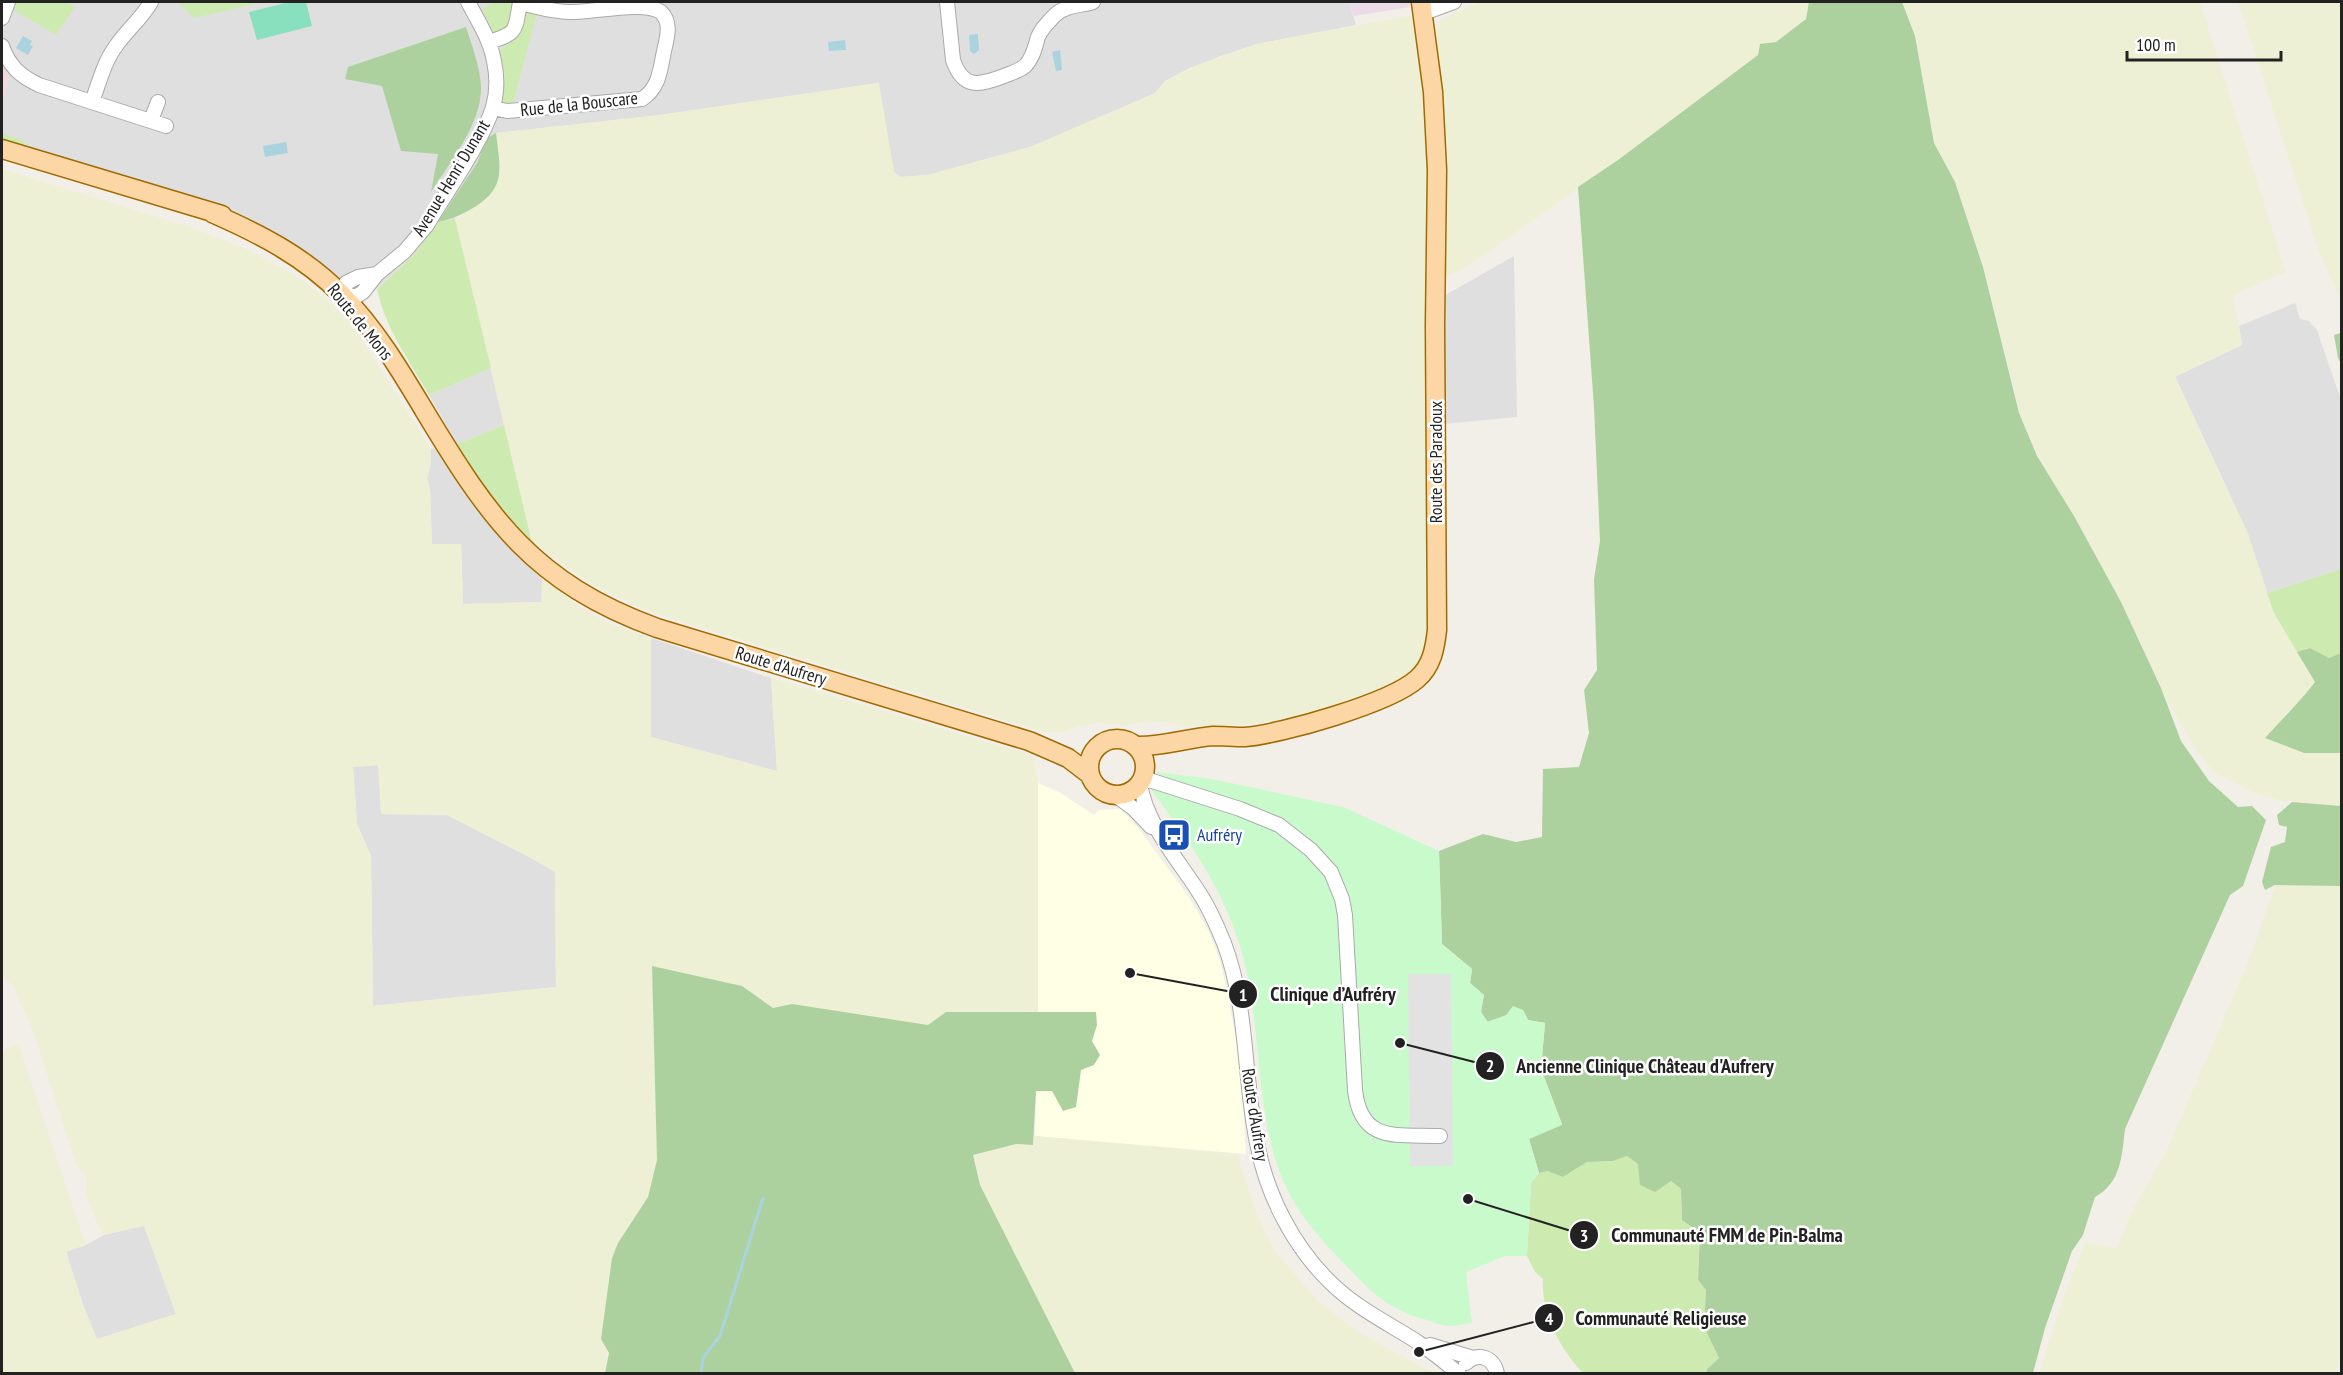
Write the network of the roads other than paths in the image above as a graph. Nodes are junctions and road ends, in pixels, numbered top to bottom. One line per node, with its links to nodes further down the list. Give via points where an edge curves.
1 (8, 2): 10 (street)
2 (151, 2): 13 (street, via 114,48)
3 (468, 2): 11 (street, Avenue Henri Dunant)
4 (520, 2): 11 (street, via 509,36); 15 (street, Rue de la Bouscare, via 568,12 635,7 659,11 669,30 657,85 642,99 507,111)
5 (947, 2): 8 (street, via 956,69 966,81 981,84 1025,66 1039,34)
6 (1094, 2): 8 (street)
7 (1454, 2): 9 (street)
8 (1064, 4)
9 (1422, 7): 21 (main road, Route des Paradoux, via 1433,92 1437,170 1437,630 1431,660 1426,670 1406,687 1347,711 1262,734)
10 (2, 18)
11 (489, 42): 15 (street, Avenue Henri Dunant, via 496,79)
12 (2, 46): 13 (street, via 15,70 25,79)
13 (92, 102): 16 (street)
14 (158, 102): 16 (street)
15 (493, 108): 19 (street, Avenue Henri Dunant, via 427,225 405,251)
16 (152, 120): 17 (street)
17 (166, 126)
18 (2, 149): 19 (main road, Route de Mons, via 212,213 278,244)
19 (349, 292): 20 (main road, Route de Mons, via 480,498 516,542)
20 (543, 566): 22 (main road, Route d'Aufrery, via 602,606 657,628)
21 (1201, 738): 23 (main road); 26 (main road, via 1164,755)
22 (1029, 741): 24 (main road, Route d'Aufrery); 25 (main road, Route d'Aufrery, via 1068,758)
23 (1136, 746): 24 (main road, via 1111,739); 26 (main road, via 1142,753)
24 (1096, 747): 25 (main road)
25 (1089, 774): 27 (main road, via 1099,789)
26 (1143, 778): 27 (main road, via 1125,794); 28 (street, Route d'Aufrery, via 1143,801); 29 (street, via 1279,825 1326,865 1345,915 1357,1106 1367,1125 1382,1133)
27 (1115, 795): 28 (street, Route d'Aufrery)
28 (1165, 841): 30 (street, Route d'Aufrery, via 1215,921 1230,963 1240,1004 1257,1148 1279,1209 1329,1282 1374,1318)
29 (1440, 1136)
30 (1417, 1341): 31 (street, Route d'Aufrery); 33 (street, Route d'Aufrery)
31 (1473, 1358): 32 (street, Route d'Aufrery, via 1487,1359); 33 (street)
32 (1499, 1372)
33 (1461, 1374)

